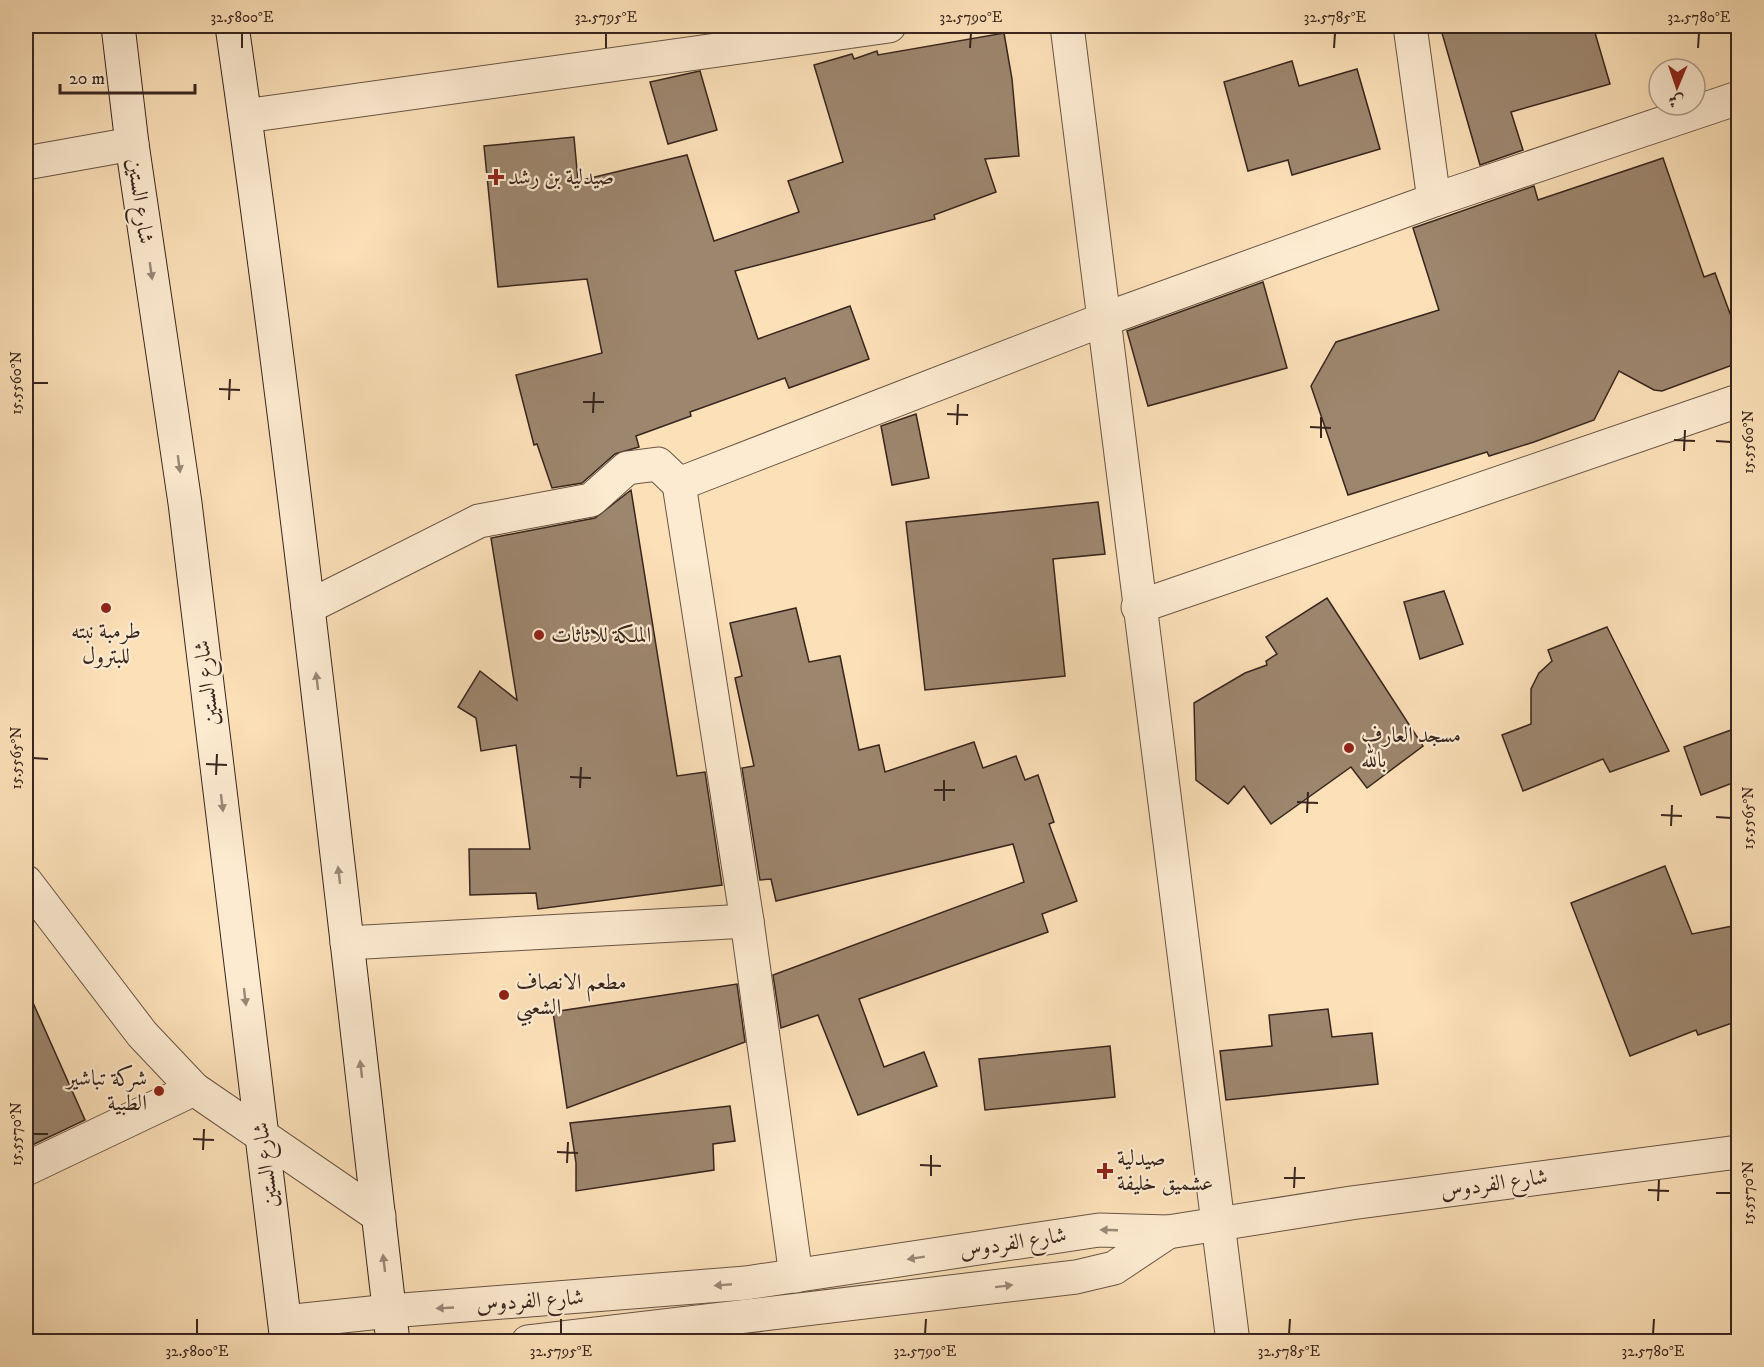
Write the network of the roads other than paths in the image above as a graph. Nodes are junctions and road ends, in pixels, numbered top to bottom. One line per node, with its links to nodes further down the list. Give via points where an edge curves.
1 (118, 26): 8 (street, شارع الستين)
2 (232, 26): 7 (street)
3 (889, 26): 7 (street)
4 (1067, 26): 11 (street)
5 (1410, 26): 10 (street)
6 (1738, 98): 10 (street)
7 (245, 117): 14 (street)
8 (132, 144): 9 (street); 20 (street, شارع الستين, one-way to 20, via 185,503)
9 (26, 163)
10 (1434, 200): 11 (street)
11 (1105, 319): 13 (street); 15 (street)
12 (1738, 400): 15 (street)
13 (680, 484): 14 (street, via 658,464 627,468 591,501 479,521); 17 (street)
14 (308, 607): 18 (street, one-way to 14)
15 (1138, 607): 24 (street)
16 (30, 896): 19 (street, via 142,1034)
17 (747, 921): 18 (street); 26 (street)
18 (347, 943): 23 (street, one-way to 18)
19 (194, 1089): 20 (street); 22 (street)
20 (262, 1134): 23 (street); 29 (street, شارع الستين)
21 (1738, 1152): 24 (street, شارع الفردوس)
22 (26, 1169)
23 (379, 1216): 28 (street, one-way to 23)
24 (1217, 1223): 25 (street, شارع الفردوس); 32 (street)
25 (1168, 1232): 26 (street, شارع الفردوس, one-way to 26, via 1099,1230); 27 (street, one-way to 25, via 1114,1268)
26 (796, 1276): 28 (street, شارع الفردوس, one-way to 28, via 609,1295)
27 (962, 1291): 30 (street); 31 (street, via 884,1313)
28 (392, 1326): 29 (street, شارع الفردوس)
29 (286, 1332)
30 (528, 1341)
31 (692, 1341)
32 (1233, 1341)

